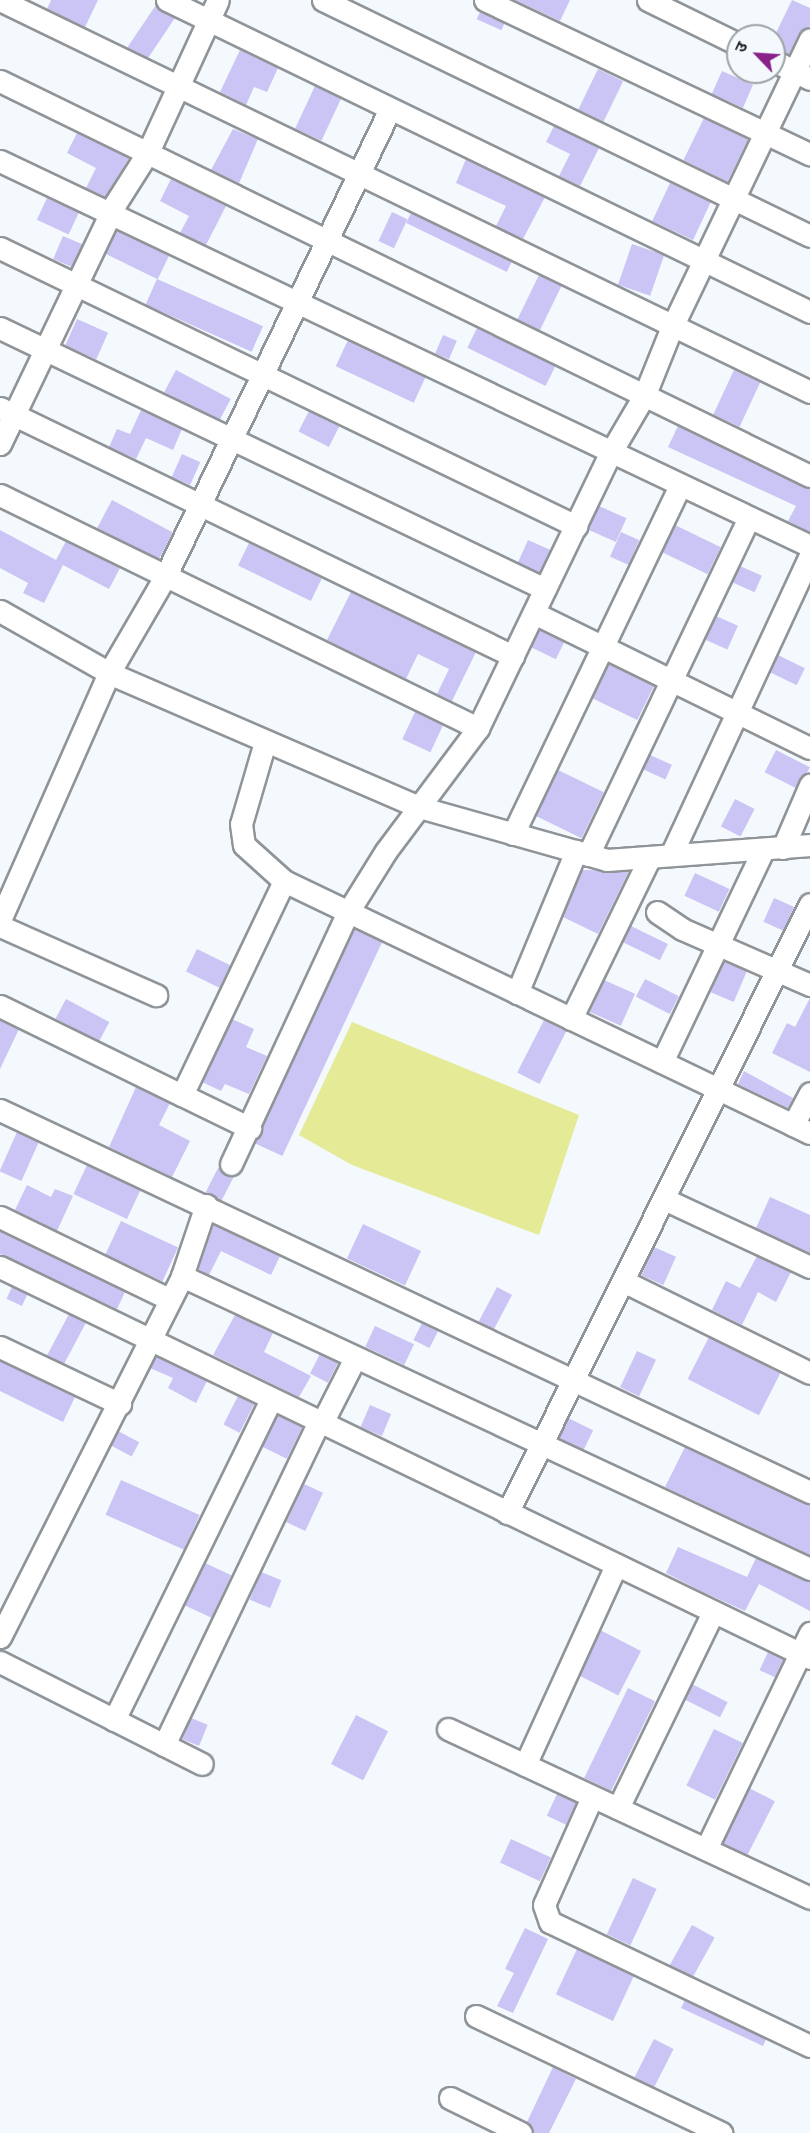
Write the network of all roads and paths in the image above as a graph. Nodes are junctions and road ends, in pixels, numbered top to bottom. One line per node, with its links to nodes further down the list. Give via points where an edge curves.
1 (0, 0): 13 (street)
2 (167, 0): 7 (street)
3 (218, 0): 7 (street)
4 (323, 0): 20 (street)
5 (484, 0): 15 (street)
6 (648, 0): 8 (street)
7 (208, 20): 13 (street); 14 (street)
8 (726, 38)
9 (810, 39): 11 (street)
10 (786, 67): 11 (street)
11 (802, 75): 15 (street)
12 (0, 81): 16 (street)
13 (176, 87): 16 (street); 19 (street)
14 (390, 109): 19 (street); 25 (street)
15 (765, 133): 17 (street); 20 (street)
16 (148, 153): 21 (street); 23 (street)
17 (810, 154)
18 (0, 160): 21 (street)
19 (357, 176): 23 (street); 29 (street)
20 (733, 199): 22 (street); 25 (street)
21 (110, 215): 26 (street); 27 (street)
22 (810, 236)
23 (326, 241): 27 (street); 34 (street)
24 (0, 248): 26 (street)
25 (703, 261): 28 (street); 29 (street)
26 (76, 285): 31 (street); 32 (street)
27 (296, 304): 32 (street); 38 (street)
28 (810, 312)
29 (672, 327): 33 (street); 34 (street)
30 (0, 328): 31 (street)
31 (45, 349): 35 (street); 36 (street)
32 (262, 374): 36 (street); 44 (street)
33 (810, 392)
34 (645, 394): 38 (street); 39 (street)
35 (7, 411): 37 (street); 42 (street)
36 (231, 439): 42 (street); 48 (street)
37 (0, 444)
38 (611, 452): 40 (street); 44 (street)
39 (810, 476)
40 (680, 484): 43 (street); 51 (street)
41 (0, 495): 47 (street)
42 (200, 504): 47 (street); 52 (street)
43 (749, 517): 45 (street); 54 (street)
44 (576, 526): 48 (street)
45 (810, 546)
46 (810, 556): 55 (street)
47 (166, 575): 53 (street); 56 (street)
48 (545, 589): 50 (street)
49 (0, 611): 53 (street)
50 (534, 613): 51 (street); 52 (street)
51 (604, 648): 54 (street); 61 (street)
52 (513, 656): 56 (street)
53 (109, 673): 57 (street); 70 (street)
54 (672, 679): 55 (street); 64 (street)
55 (739, 712): 58 (street); 65 (street)
56 (478, 728): 60 (street)
57 (265, 742): 60 (street); 66 (street, via 241,824 243,845)
58 (810, 748)
59 (810, 785): 63 (street)
60 (419, 807): 61 (street); 68 (street)
61 (513, 834): 64 (street)
62 (810, 845): 63 (street)
63 (773, 849): 65 (street); 72 (street)
64 (582, 853): 65 (street, via 614,861); 75 (street)
65 (660, 856): 78 (street)
66 (284, 881): 68 (street); 82 (street)
67 (810, 904): 73 (street)
68 (348, 912): 75 (street); 84 (street)
69 (657, 912): 72 (street, via 682,929)
70 (0, 920)
71 (0, 926): 76 (street)
72 (720, 942): 73 (street); 79 (street)
73 (778, 970): 74 (street); 80 (street)
74 (810, 985)
75 (517, 993): 78 (street)
76 (156, 995)
77 (0, 1006): 82 (street)
78 (571, 1019): 79 (street)
79 (662, 1062): 80 (street)
80 (718, 1090): 85 (street); 87 (street)
81 (810, 1093): 85 (street)
82 (182, 1095): 84 (street)
83 (0, 1110): 88 (street)
84 (250, 1128): 86 (street)
85 (801, 1129)
86 (231, 1164)
87 (664, 1199): 91 (street); 93 (street)
88 (206, 1205): 92 (street); 99 (street)
89 (0, 1217): 94 (street)
90 (0, 1267): 95 (street)
91 (810, 1267)
92 (182, 1276): 94 (street); 97 (street)
93 (623, 1281): 98 (street); 99 (street)
94 (169, 1299): 95 (street)
95 (149, 1340): 100 (street); 101 (street)
96 (0, 1347): 101 (street)
97 (355, 1358): 102 (street); 103 (street)
98 (810, 1373)
99 (575, 1378): 103 (street); 104 (street)
100 (271, 1399): 102 (street); 113 (street)
101 (120, 1404): 110 (street)
102 (321, 1422): 105 (street); 115 (street)
103 (542, 1443): 105 (street); 107 (street)
104 (810, 1492)
105 (507, 1513): 106 (street)
106 (616, 1565): 108 (street); 117 (street)
107 (810, 1569)
108 (712, 1612): 111 (street); 119 (street)
109 (810, 1633): 111 (street)
110 (0, 1637)
111 (805, 1656): 120 (street)
112 (0, 1662): 113 (street)
113 (114, 1720): 115 (street)
114 (448, 1729): 117 (street)
115 (164, 1744): 116 (street)
116 (202, 1764)
117 (525, 1765): 118 (street)
118 (592, 1797): 119 (street); 123 (street, via 544,1905 550,1922)
119 (618, 1808): 120 (street)
120 (706, 1849): 121 (street)
121 (810, 1898)
122 (476, 2016): 126 (street)
123 (810, 2046)
124 (450, 2098): 125 (street)
125 (521, 2133)
126 (721, 2133)

